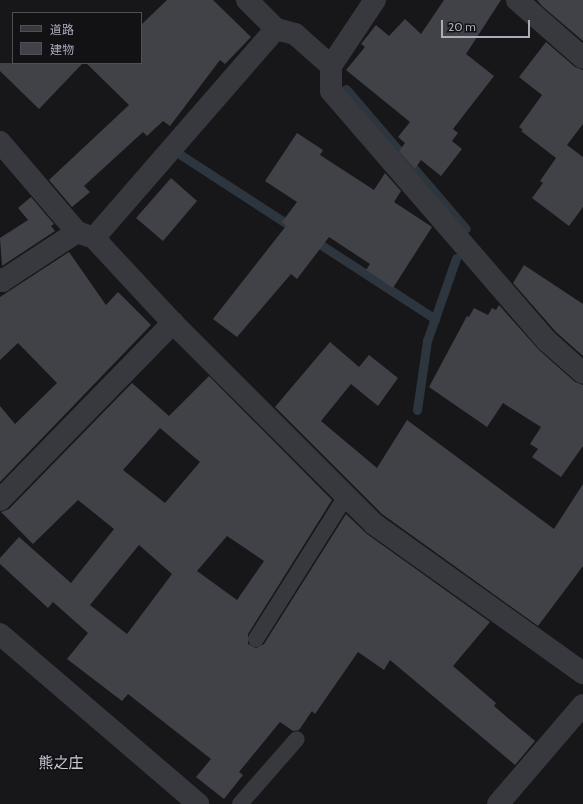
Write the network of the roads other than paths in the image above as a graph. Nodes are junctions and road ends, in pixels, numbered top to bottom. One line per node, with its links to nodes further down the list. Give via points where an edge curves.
1 (247, 0): 4 (street)
2 (375, 0): 6 (street)
3 (517, 0): 5 (street)
4 (276, 29): 6 (street, via 295,34); 8 (street)
5 (583, 58)
6 (331, 66): 11 (street, via 331,91 548,341)
7 (0, 142): 8 (street)
8 (86, 235): 9 (street, via 2,281); 10 (street)
9 (0, 279)
10 (173, 323): 12 (street); 13 (street)
11 (583, 373)
12 (346, 496): 15 (lane); 16 (street, via 374,524)
13 (0, 500)
14 (0, 634): 19 (street)
15 (256, 639)
16 (583, 673)
17 (583, 705): 21 (street)
18 (297, 739): 20 (lane)
19 (198, 804)
20 (240, 804)
21 (498, 804)

